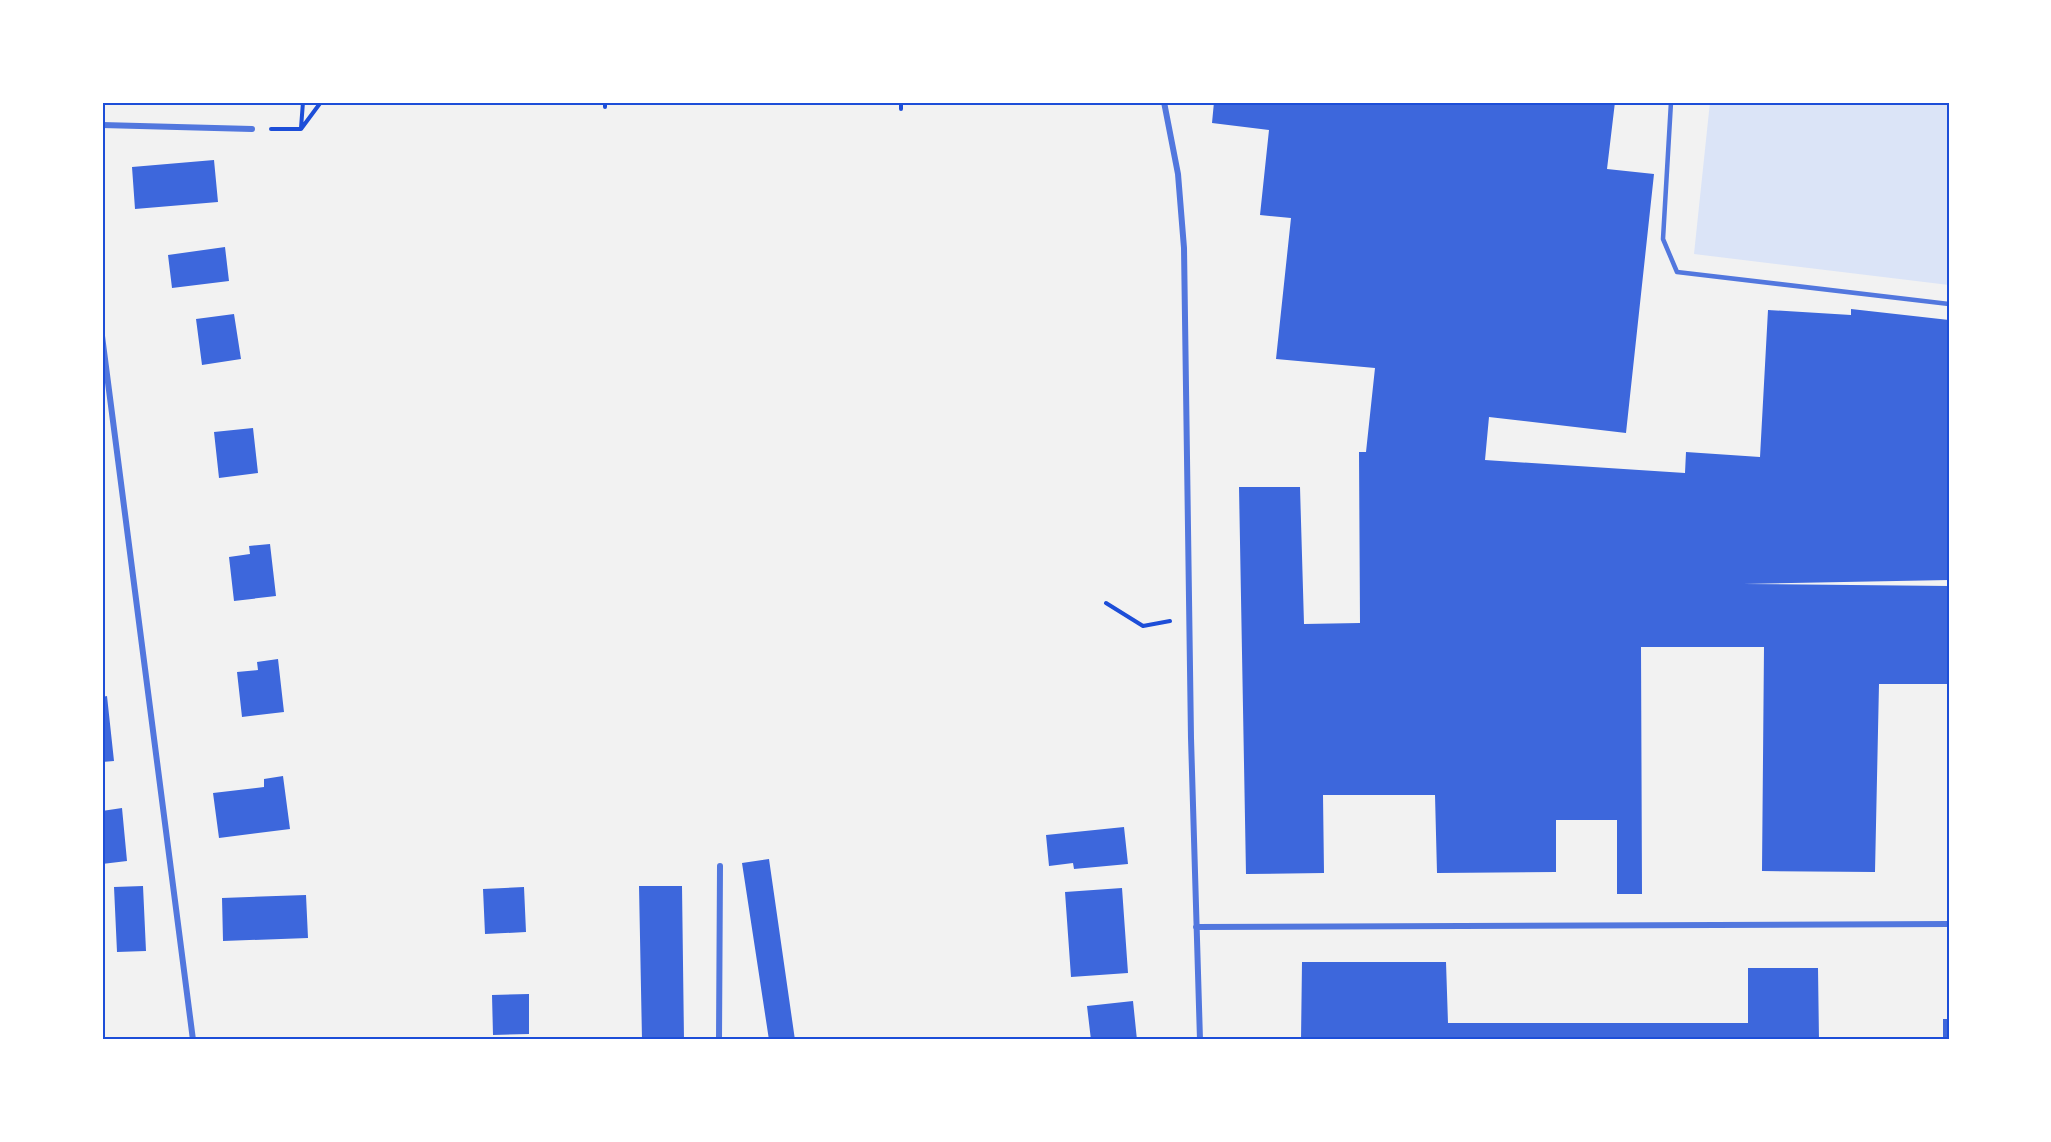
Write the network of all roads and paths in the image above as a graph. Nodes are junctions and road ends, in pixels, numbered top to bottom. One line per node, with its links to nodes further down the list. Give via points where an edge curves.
1 (303, 102): 9 (path)
2 (321, 102): 9 (path)
3 (901, 102): 6 (path)
4 (1164, 102): 13 (street, via 1178,174 1184,248)
5 (1671, 102): 10 (lane, via 1663,239 1677,272)
6 (901, 109)
7 (102, 125): 8 (street)
8 (252, 129): 9 (path)
9 (301, 129)
10 (1949, 304)
11 (102, 336): 17 (street)
12 (1106, 603): 13 (path, via 1143,626)
13 (1189, 618): 16 (street)
14 (720, 866): 18 (street)
15 (1949, 924): 16 (street)
16 (1196, 927): 19 (street)
17 (193, 1040)
18 (718, 1040)
19 (1200, 1040)

